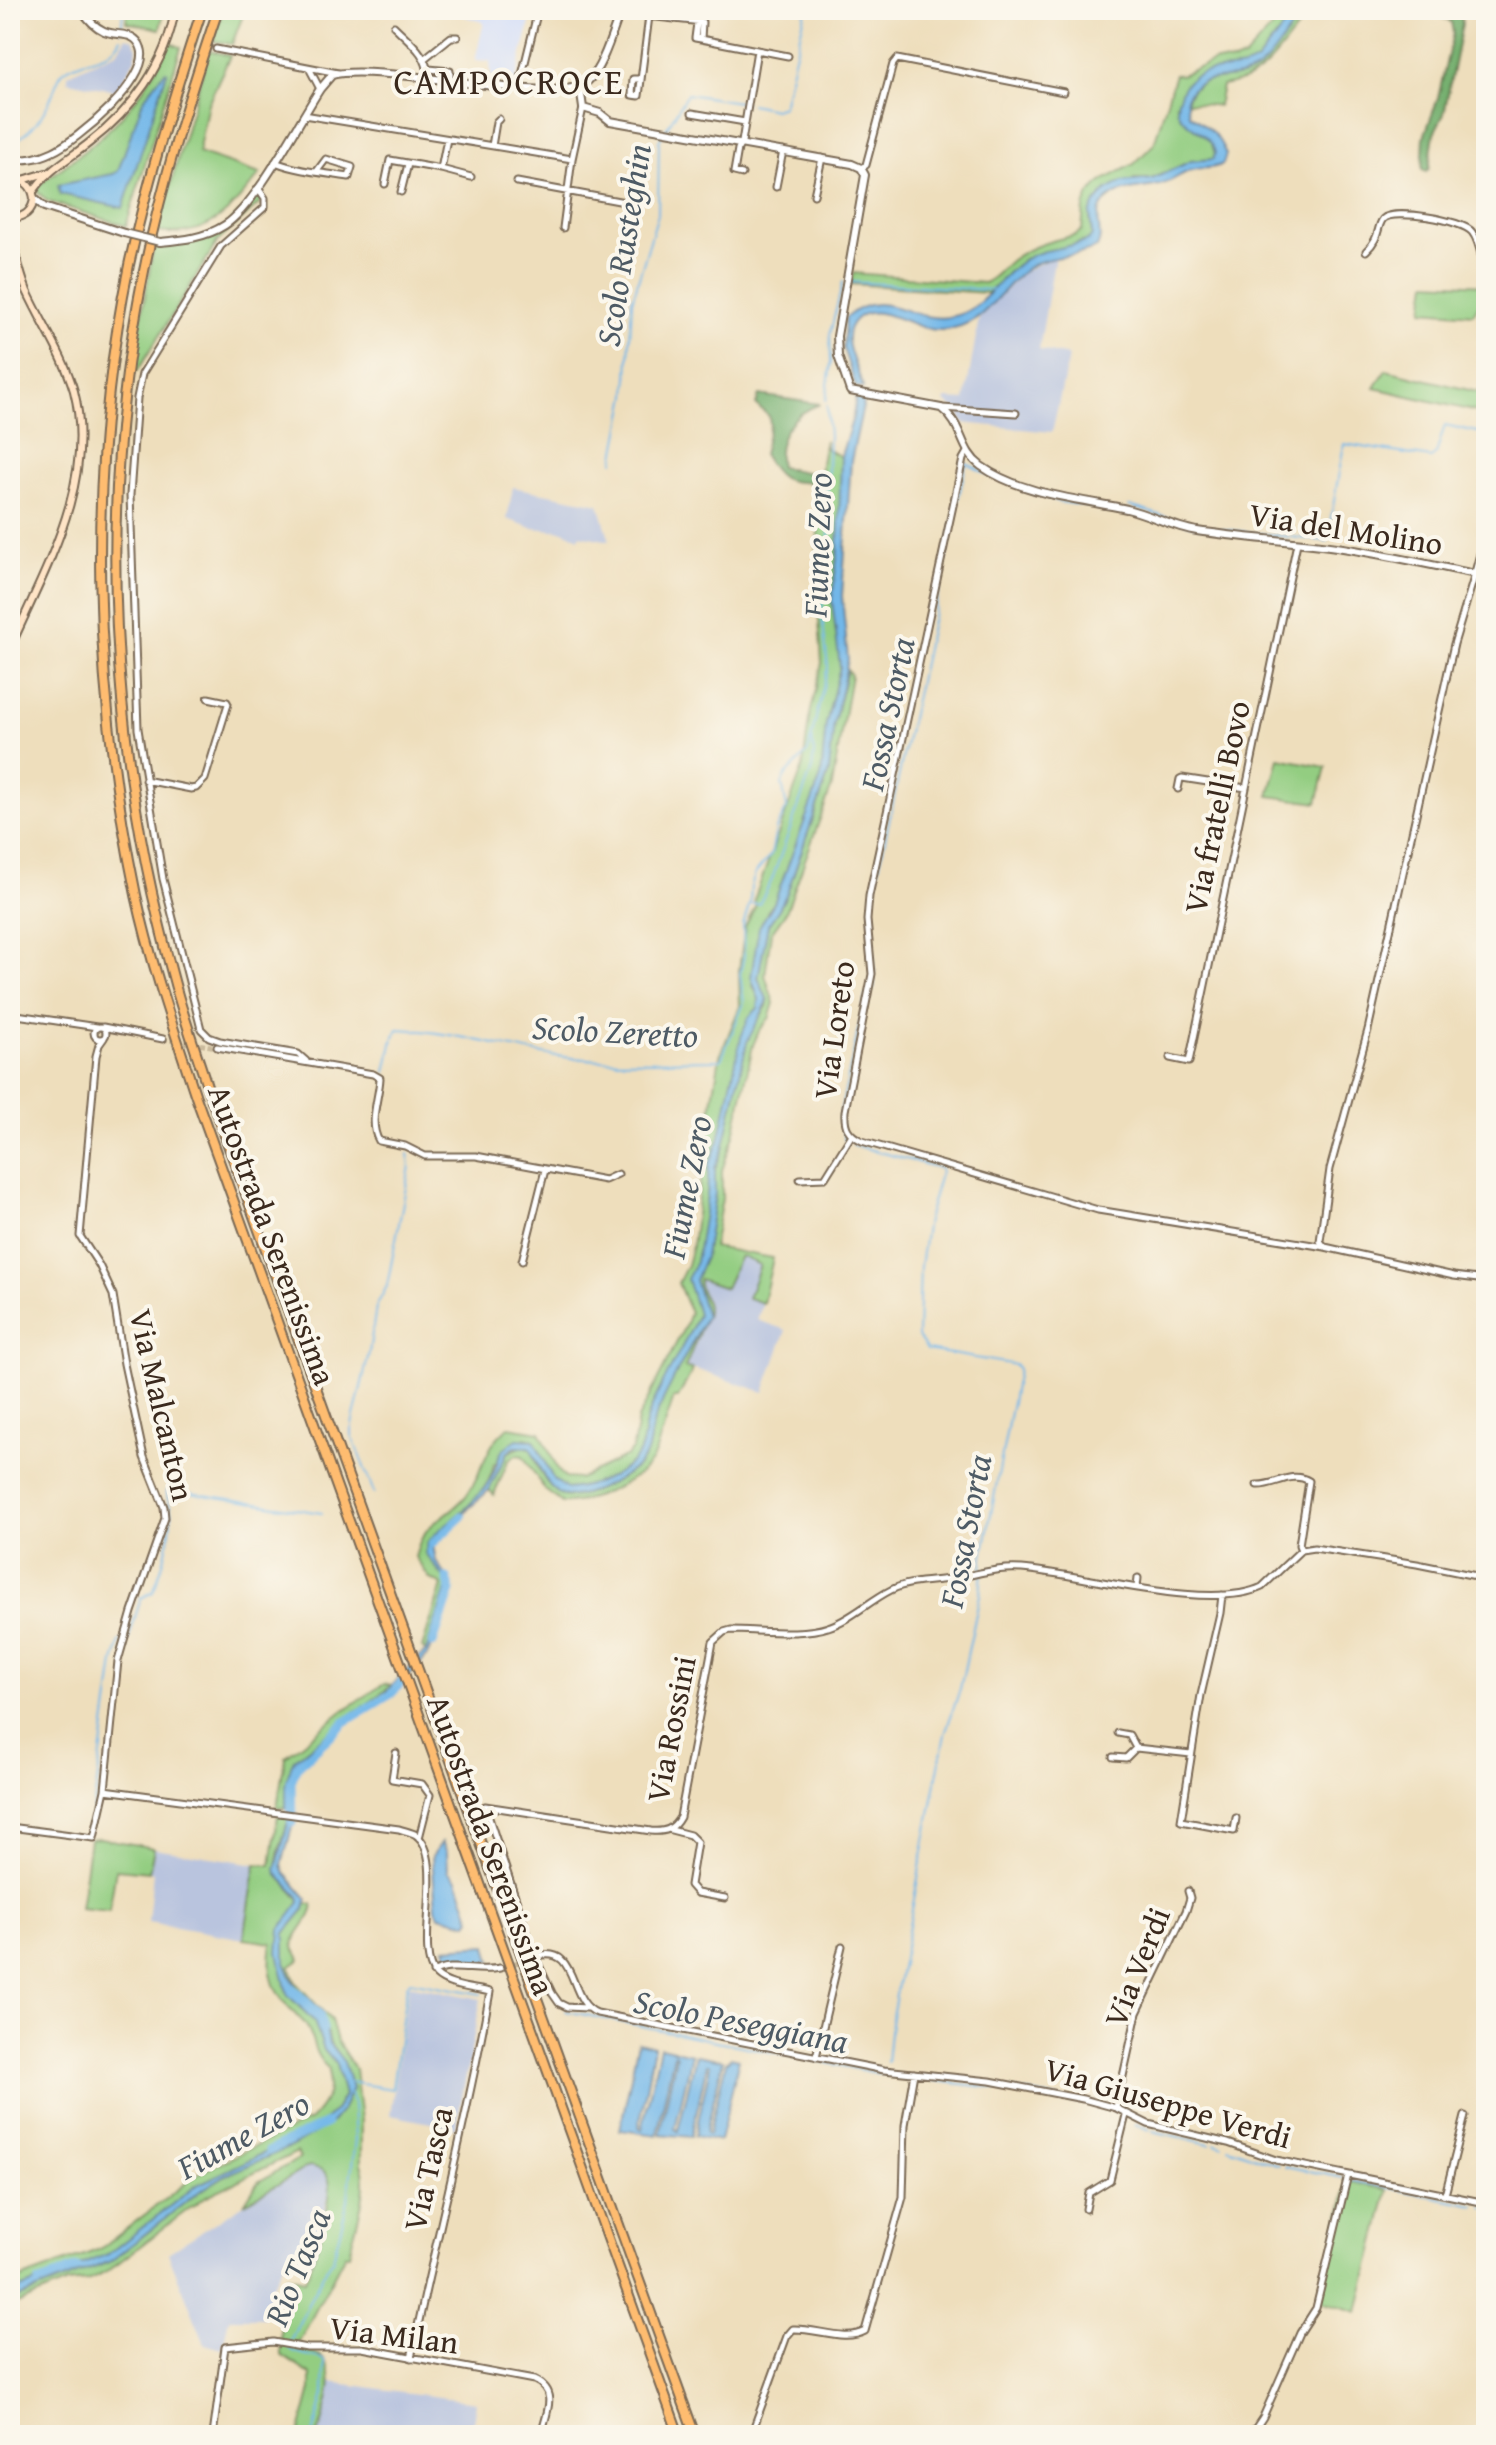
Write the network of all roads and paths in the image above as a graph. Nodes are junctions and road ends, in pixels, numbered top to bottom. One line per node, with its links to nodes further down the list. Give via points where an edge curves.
1 (82, 10): 35 (street, via 93,24 131,36 142,59 117,98 91,125 56,151)
2 (175, 10): 40 (main road, via 163,52 129,106 99,136)
3 (202, 10): 127 (highway, Autostrada Serenissima, via 140,219 110,394 101,621 109,732 128,850 158,980 196,1097)
4 (218, 10): 128 (highway, Autostrada Serenissima, via 158,209 136,316 120,442 116,621 136,814 173,979 271,1268)
5 (538, 10): 20 (street)
6 (620, 11): 7 (street); 21 (street, via 594,73)
7 (649, 16): 11 (street, via 703,23 701,39); 18 (street)
8 (394, 26): 13 (street)
9 (457, 37): 13 (street)
10 (216, 49): 14 (street)
11 (757, 50): 12 (street); 28 (street)
12 (788, 56)
13 (425, 58): 15 (street)
14 (308, 67): 16 (street); 22 (street)
15 (429, 69): 17 (street); 19 (street, via 450,71)
16 (338, 73): 17 (street); 22 (street)
17 (428, 79): 19 (street)
18 (640, 79)
19 (450, 81): 20 (street)
20 (519, 87): 21 (street)
21 (580, 87): 24 (street)
22 (320, 89): 26 (street)
23 (1064, 92): 38 (street, via 897,59)
24 (583, 108): 30 (street, via 610,121); 34 (street)
25 (692, 113): 28 (street)
26 (303, 115): 29 (street); 36 (street)
27 (499, 119): 31 (street)
28 (745, 122): 30 (street)
29 (447, 139): 31 (street); 39 (street)
30 (741, 144): 32 (street); 42 (street, via 734,172)
31 (492, 146): 34 (street)
32 (783, 151): 33 (street); 48 (street)
33 (822, 158): 38 (street); 53 (street)
34 (572, 159): 51 (street)
35 (10, 160)
36 (274, 162): 41 (street); 49 (street)
37 (408, 164): 39 (street); 47 (street, via 390,160); 50 (street)
38 (861, 168): 63 (street, via 865,175 836,341 849,388)
39 (441, 169): 43 (street)
40 (50, 171): 45 (main road); 52 (main road)
41 (317, 171): 41 (street, via 349,177 352,169 326,159)
42 (742, 174)
43 (471, 177)
44 (10, 180): 45 (main road)
45 (21, 180): 52 (main road)
46 (517, 182): 51 (street)
47 (385, 184)
48 (776, 187)
49 (258, 188): 55 (street, bridge, via 225,225 195,238 160,242); 71 (street, via 265,207 221,246 139,380 130,495 138,729)
50 (401, 192)
51 (568, 193): 54 (street); 59 (street)
52 (34, 195): 55 (street); 56 (main road)
53 (814, 195)
54 (630, 203)
55 (44, 207): 56 (street)
56 (29, 212): 58 (main road)
57 (10, 217): 58 (main road)
58 (19, 217): 60 (main road)
59 (563, 228)
60 (11, 234): 69 (main road, via 27,290 73,390 80,443 68,509)
61 (1366, 251): 62 (street, via 1386,217 1422,216 1469,228)
62 (1486, 273)
63 (941, 408): 64 (street); 65 (street, via 959,426)
64 (1016, 413)
65 (967, 452): 67 (street, Via del Molino, via 1000,476 1062,498 1127,509 1193,530); 85 (street, Via Loreto, via 869,896 872,974 845,1111)
66 (1486, 534): 68 (street)
67 (1297, 543): 68 (street, Via del Molino); 72 (street, Via fratelli Bovo)
68 (1475, 574): 89 (street, Via del Molino, via 1454,644 1368,1030 1330,1169 1320,1241)
69 (10, 648)
70 (208, 698): 71 (street, via 228,704 205,779 191,789)
71 (145, 780): 84 (street, via 169,910 201,1029 220,1041 298,1054)
72 (1246, 788): 73 (street, via 1182,778); 83 (street, Via fratelli Bovo, via 1189,1062)
73 (1178, 789)
74 (10, 1014): 75 (street)
75 (86, 1026): 76 (street); 78 (street)
76 (100, 1027): 77 (street); 78 (street); 79 (street)
77 (113, 1031): 79 (street); 80 (street)
78 (94, 1036): 79 (street); 81 (street)
79 (104, 1037): 81 (street, Via Malcanton)
80 (163, 1039)
81 (99, 1045): 103 (street, Via Malcanton, via 80,1236 113,1295 144,1457 165,1513 116,1671)
82 (217, 1047): 84 (street)
83 (1170, 1058)
84 (306, 1061): 86 (street, via 380,1078 373,1127 379,1141 425,1156 467,1155)
85 (851, 1135): 88 (street, via 825,1178); 89 (street, Via Loreto, via 1098,1210)
86 (545, 1170): 87 (street, via 605,1180); 90 (street)
87 (618, 1174)
88 (800, 1179)
89 (1325, 1247): 91 (street)
90 (522, 1261)
91 (1486, 1280)
92 (1257, 1485): 93 (street, via 1284,1478 1309,1481)
93 (1301, 1550): 95 (street, via 1328,1549); 97 (street, Via Rossini, via 1262,1587)
94 (1138, 1578): 96 (street)
95 (1486, 1578)
96 (1137, 1587): 97 (street, Via Rossini); 106 (street, Via Rossini, via 1021,1569 982,1572 908,1583 825,1629 731,1630 718,1636 680,1817)
97 (1222, 1595): 101 (street)
98 (1118, 1733): 99 (street, via 1129,1735)
99 (1136, 1748): 101 (street); 102 (street, via 1126,1758)
100 (396, 1753): 107 (street, via 392,1779 422,1784 430,1795)
101 (1191, 1754): 104 (street, via 1181,1821 1234,1831)
102 (1113, 1757)
103 (105, 1790): 105 (street, Via Malcanton, via 94,1838); 107 (street, via 399,1829)
104 (1236, 1818)
105 (10, 1827)
106 (670, 1829): 109 (street, via 697,1842 690,1885 697,1893); 114 (street, Via Rossini, via 651,1831 485,1806 552,1993 567,2007)
107 (419, 1838): 113 (street, via 426,1850)
108 (1188, 1891): 117 (street, Via Verdi, via 1186,1911 1137,2013)
109 (725, 1898)
110 (842, 1946): 115 (street)
111 (538, 1956): 114 (street, via 551,1954 565,1961)
112 (500, 1968): 113 (street, via 446,1967)
113 (433, 1973): 124 (street, Via Tasca, via 447,1982 490,1992)
114 (587, 2008): 115 (street, Via Giuseppe Verdi)
115 (816, 2057): 116 (street, Via Giuseppe Verdi)
116 (914, 2073): 117 (street, Via Giuseppe Verdi, via 990,2081); 129 (street, via 905,2125 903,2197 865,2331 846,2335 793,2329)
117 (1116, 2108): 118 (street, Via Giuseppe Verdi)
118 (1126, 2115): 120 (street, Via Giuseppe Verdi, via 1276,2160); 123 (street, via 1110,2180 1089,2193)
119 (1465, 2116): 121 (street)
120 (1348, 2175): 121 (street, Via Giuseppe Verdi); 130 (street, via 1316,2308)
121 (1445, 2195): 122 (street, Via Giuseppe Verdi)
122 (1486, 2203)
123 (1086, 2209)
124 (411, 2358): 125 (street, Via Milan, via 362,2348 286,2343 225,2347); 126 (street, Via Milan, via 544,2384 550,2400)
125 (213, 2435)
126 (541, 2435)
127 (679, 2435)
128 (695, 2435)
129 (751, 2435)
130 (1251, 2435)

